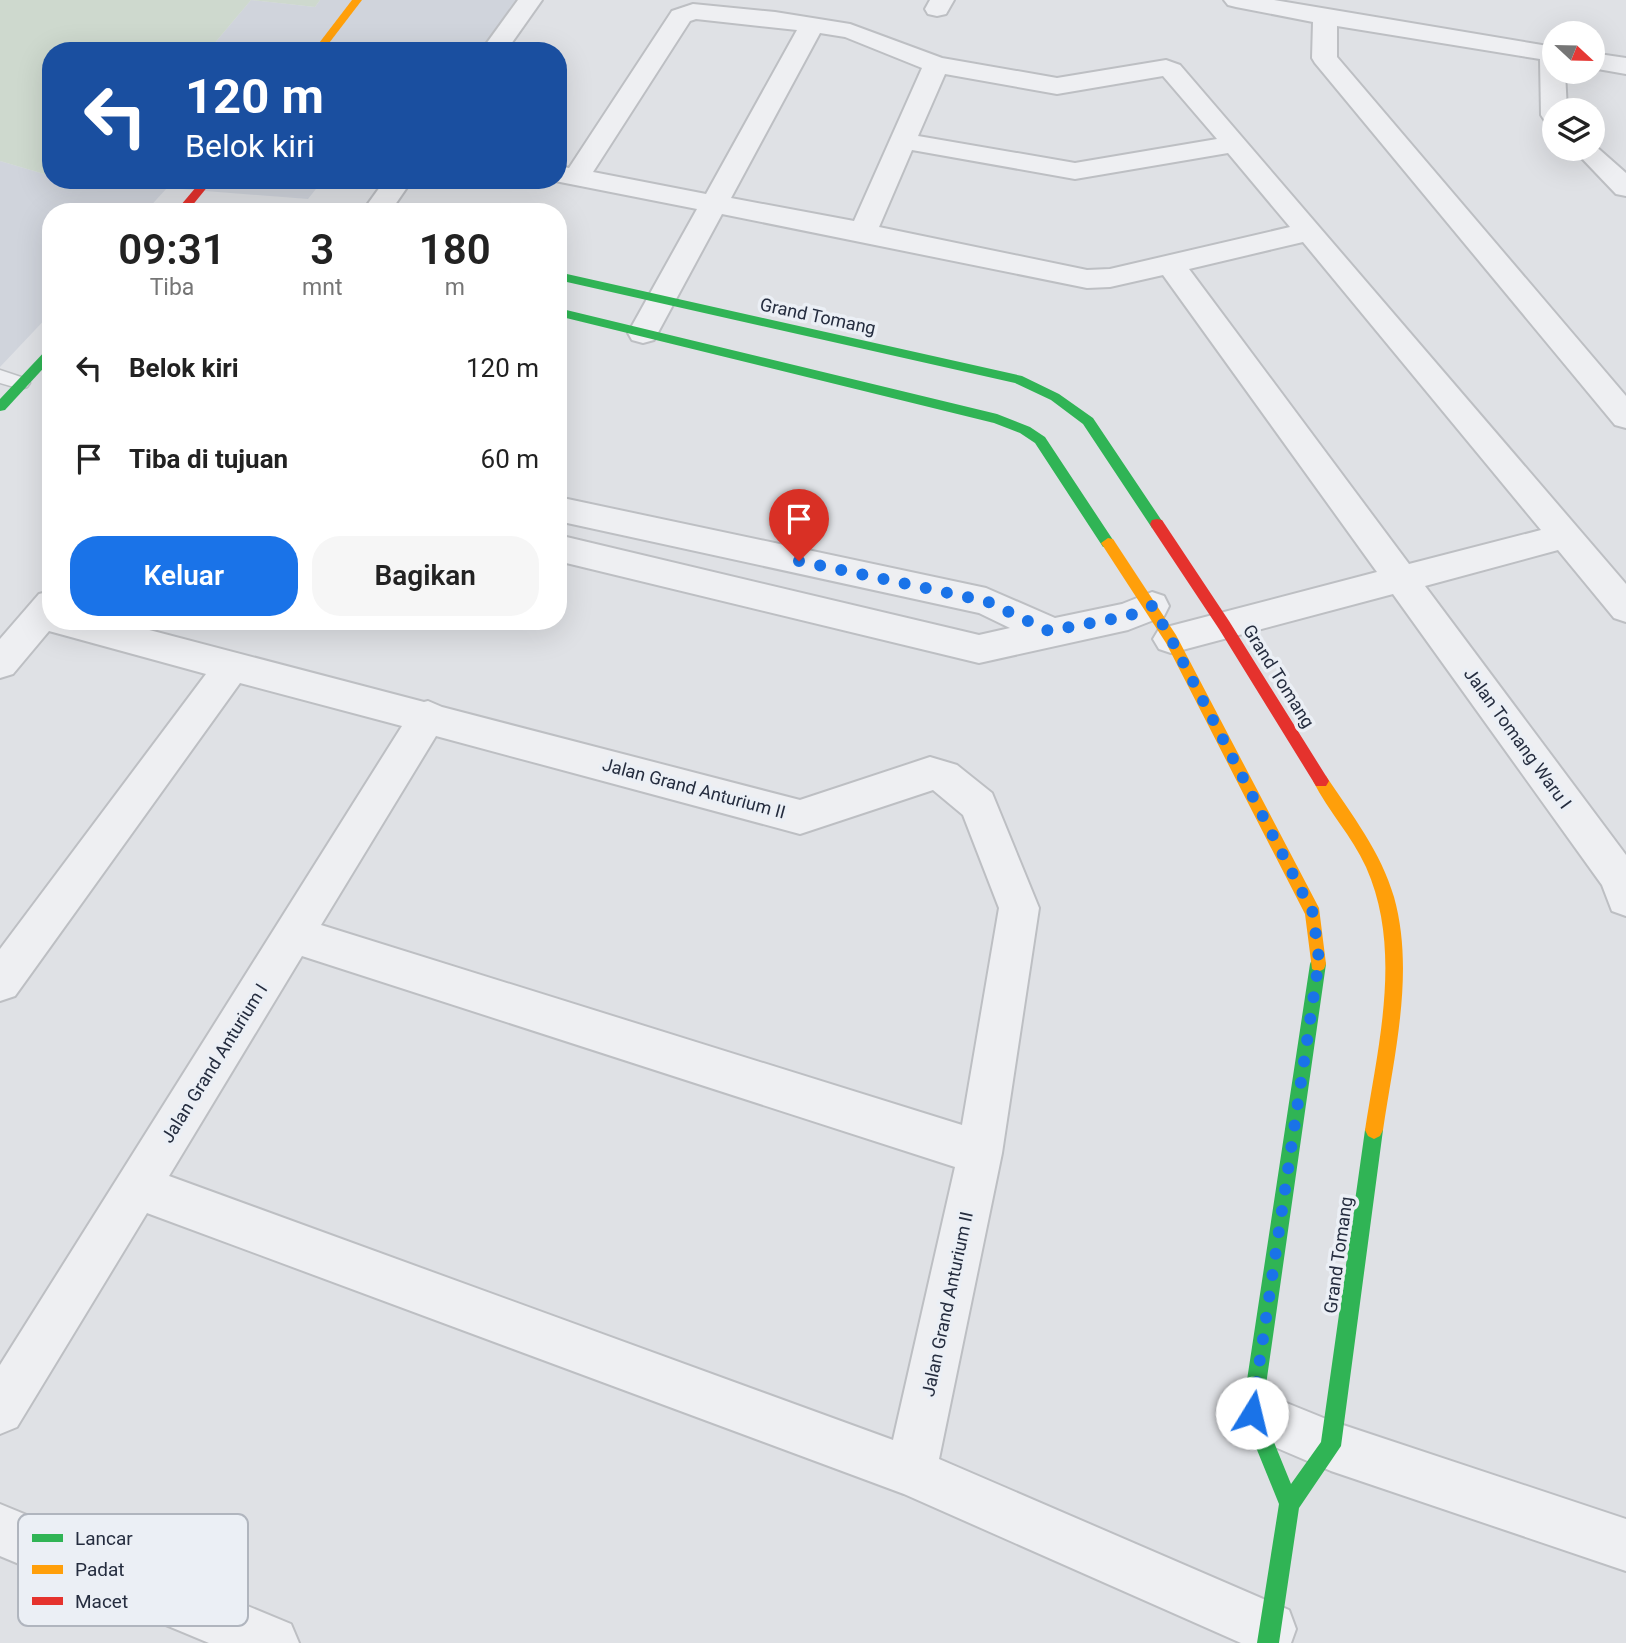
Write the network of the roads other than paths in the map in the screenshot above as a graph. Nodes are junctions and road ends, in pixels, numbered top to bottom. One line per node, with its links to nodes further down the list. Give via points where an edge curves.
1 (357, 0): 6 (street)
2 (530, 0): 7 (street)
3 (1236, 0): 4 (street)
4 (1325, 17): 8 (street); 31 (street, via 1324,58)
5 (812, 25): 10 (street, via 850,31); 15 (street, via 702,11 681,16); 19 (street)
6 (325, 42)
7 (500, 42)
8 (1542, 52)
9 (1605, 62): 11 (street)
10 (936, 65): 12 (street); 13 (street, via 1057,86 1166,68)
11 (1626, 66)
12 (904, 141): 13 (street, via 1076,171); 20 (street)
13 (1236, 144): 21 (street)
14 (1599, 161): 16 (street)
15 (567, 176): 19 (street)
16 (1626, 187)
17 (200, 189): 18 (street)
18 (189, 203)
19 (714, 204): 20 (street); 24 (street)
20 (863, 232): 22 (street, via 1087,279)
21 (1309, 232): 22 (street); 33 (street)
22 (1171, 265): 35 (street, Jalan Tomang Waru I)
23 (567, 278): 24 (street, Grand Tomang)
24 (660, 301): 26 (street); 40 (street, Grand Tomang, via 1018,379 1051,392 1088,421)
25 (567, 314): 26 (street)
26 (643, 333): 37 (street, via 997,419 1024,430 1048,451)
27 (42, 361): 29 (street)
28 (0, 376): 29 (lane)
29 (21, 383): 30 (street)
30 (0, 407)
31 (1626, 418)
32 (567, 511): 36 (street)
33 (1565, 536): 35 (street); 38 (street)
34 (567, 550): 44 (street)
35 (1403, 580): 40 (street); 48 (street, Jalan Tomang Waru I)
36 (986, 601): 42 (street); 44 (street)
37 (1152, 606): 42 (street, via 1128,616); 43 (street)
38 (1626, 608)
39 (42, 624): 45 (street)
40 (1224, 625): 43 (street); 55 (street, Grand Tomang, via 1375,868 1390,915 1394,984)
41 (104, 630): 46 (street, Jalan Grand Anturium II)
42 (1049, 631): 44 (street)
43 (1171, 639): 54 (street, via 1313,913 1319,960)
44 (979, 649)
45 (0, 664)
46 (232, 666): 47 (street, Jalan Grand Anturium II); 50 (street)
47 (428, 716): 49 (street, Jalan Grand Anturium I); 51 (street, Jalan Grand Anturium II, via 800,817 930,774 944,776 978,805 1019,908)
48 (1624, 885)
49 (294, 935): 51 (street); 52 (street, Jalan Grand Anturium I)
50 (0, 982)
51 (980, 1153): 56 (street, Jalan Grand Anturium II)
52 (137, 1187): 53 (street, Jalan Grand Anturium I); 56 (street)
53 (0, 1410)
54 (1252, 1413): 55 (street); 57 (street)
55 (1331, 1446): 57 (street, Grand Tomang); 60 (street)
56 (911, 1472): 62 (street)
57 (1289, 1504): 62 (street, Grand Tomang)
58 (0, 1530): 59 (street)
59 (18, 1538)
60 (1626, 1545)
61 (217, 1632): 63 (street)
62 (1269, 1636)
63 (272, 1643)

